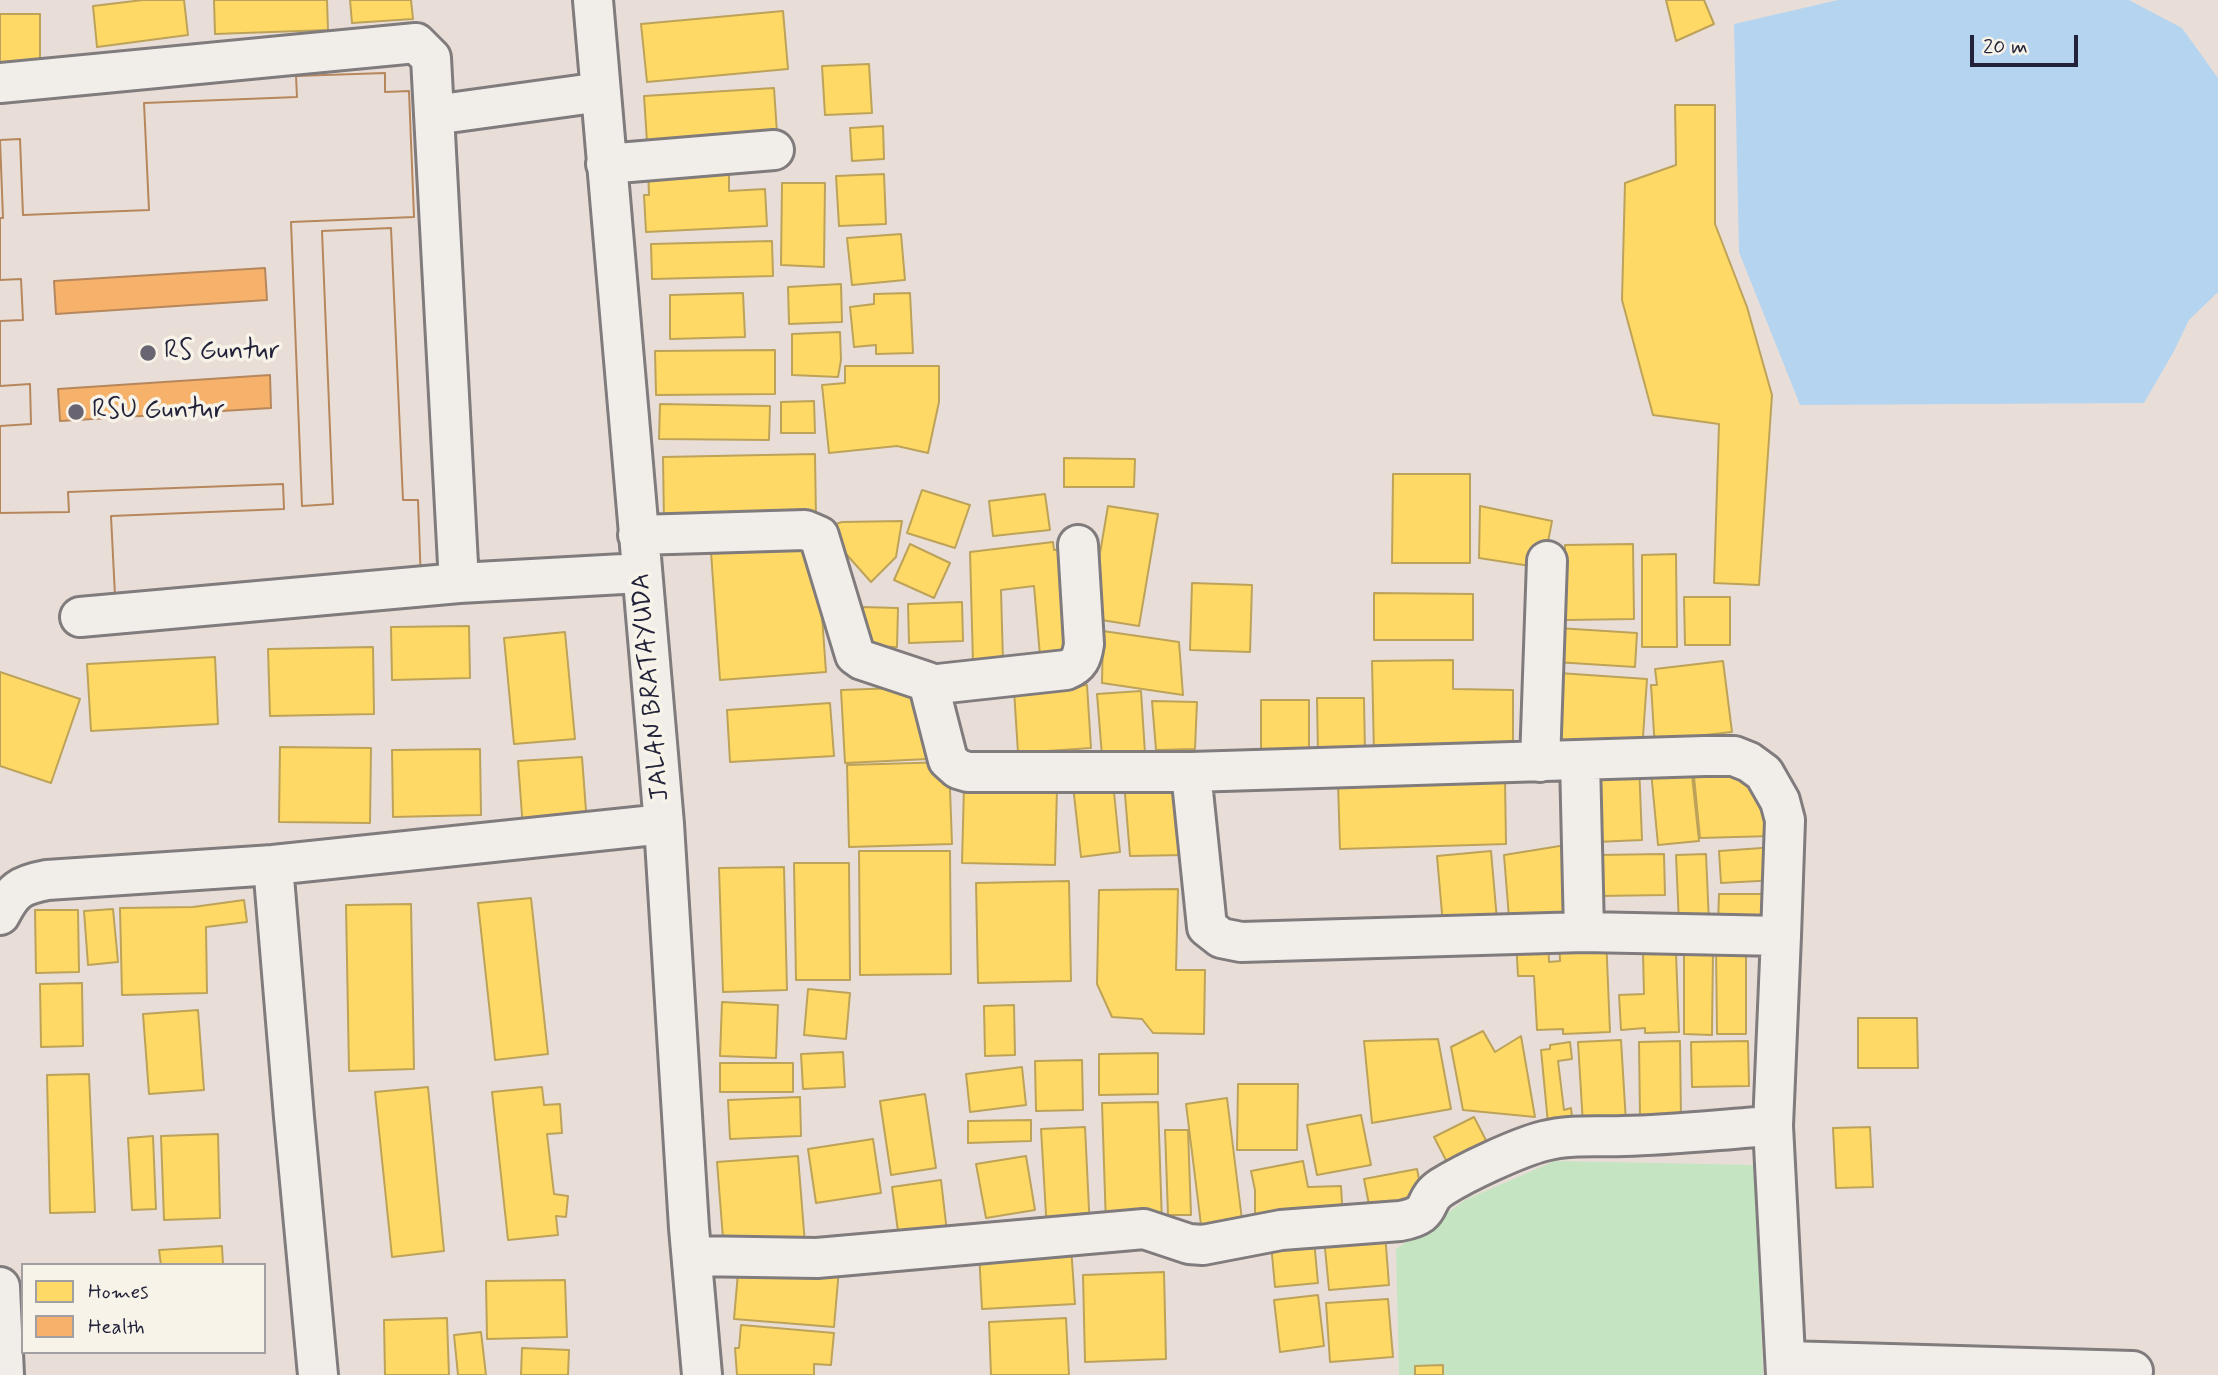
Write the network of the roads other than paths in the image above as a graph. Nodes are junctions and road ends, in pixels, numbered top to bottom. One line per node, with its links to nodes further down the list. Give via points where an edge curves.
1 (593, 0): 3 (street, JALAN BRATAYUDA)
2 (0, 83): 4 (street, via 416,43 431,58)
3 (601, 92): 4 (street); 6 (street, JALAN BRATAYUDA)
4 (433, 115): 11 (street)
5 (774, 150): 6 (street)
6 (606, 164): 7 (street, JALAN BRATAYUDA)
7 (638, 535): 10 (street, JALAN BRATAYUDA); 13 (street, via 814,533 819,536 855,654)
8 (1078, 545): 13 (street, via 1084,645 1076,666)
9 (1547, 561): 15 (street)
10 (641, 573): 11 (street); 17 (street, JALAN BRATAYUDA)
11 (459, 583): 12 (street)
12 (80, 617)
13 (929, 685): 16 (street, via 948,760 958,769)
14 (1580, 760): 15 (street); 20 (street); 21 (street, via 1734,756 1764,773 1785,820)
15 (1540, 762): 16 (street)
16 (1191, 772): 20 (street, via 1207,927 1221,938 1241,942)
17 (664, 824): 18 (street); 23 (street, JALAN BRATAYUDA)
18 (273, 865): 19 (street, via 47,880 16,890); 28 (street)
19 (3, 905)
20 (1584, 932): 21 (street)
21 (1781, 936): 22 (street)
22 (1773, 1126): 23 (street, via 1577,1135 1544,1141 1440,1188 1424,1214 1399,1222 1282,1230 1203,1245 1144,1230 817,1258); 25 (street)
23 (692, 1255): 29 (street, JALAN BRATAYUDA)
24 (0, 1287): 27 (street)
25 (1786, 1368): 26 (street)
26 (2133, 1371)
27 (4, 1375)
28 (318, 1375)
29 (702, 1375)

